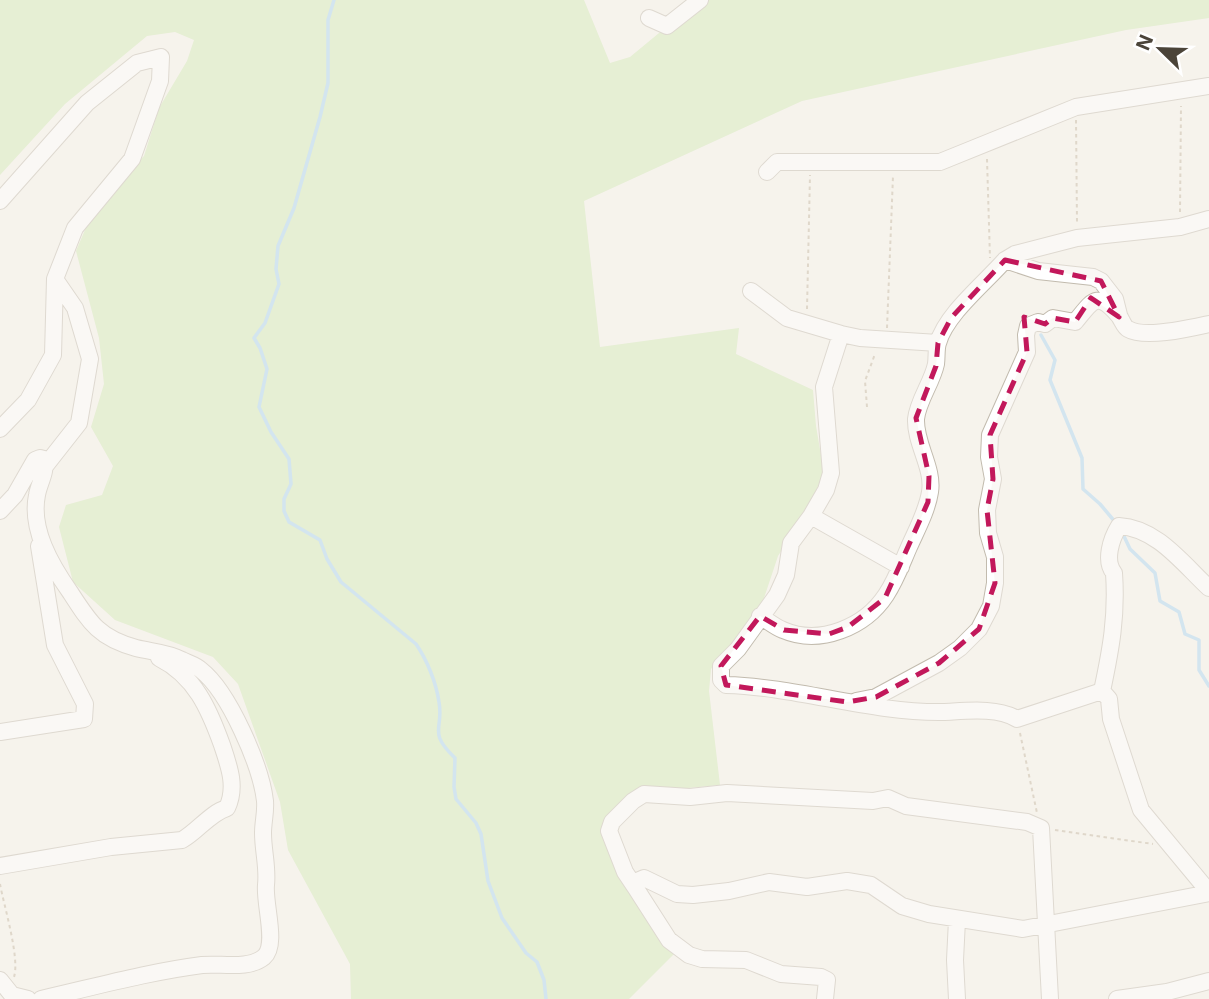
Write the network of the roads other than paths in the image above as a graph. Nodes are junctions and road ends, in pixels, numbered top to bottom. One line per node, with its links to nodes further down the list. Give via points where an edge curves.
1 (700, 0): 2 (street, via 667,26)
2 (649, 18)
3 (1209, 86): 4 (street, via 1076,107 940,162 777,162)
4 (767, 172)
5 (0, 201): 8 (street, via 87,103 137,63 161,57 159,81 132,159 75,228)
6 (1209, 219): 7 (street, via 1180,227 1077,238)
7 (1005, 260): 10 (street, via 1038,271 1093,277 1115,299); 13 (street, via 951,318)
8 (55, 279): 14 (street, via 53,355 28,400); 15 (street, via 75,308 90,359 79,423)
9 (751, 290): 12 (street, via 787,318)
10 (1119, 317): 11 (street, via 1127,329 1142,333); 24 (street, via 1096,300 1088,302 1074,321 1053,318 1028,326 1027,352 990,435 993,479 987,510 995,557 991,606 979,629 939,663 876,697)
11 (1209, 324)
12 (841, 334): 13 (street); 17 (street, via 824,387 831,473)
13 (938, 343): 19 (street, via 936,366 916,418 931,488)
14 (0, 429)
15 (46, 465): 16 (street, via 40,457 35,460); 18 (street, via 36,496)
16 (0, 511)
17 (811, 516): 19 (street); 21 (street, via 791,543 777,595)
18 (35, 520): 22 (street, via 48,556 96,629); 25 (street, via 55,645 86,712 84,719)
19 (901, 567): 21 (street, via 885,598 871,612 829,634 783,631)
20 (1209, 588): 23 (street, via 1151,535 1119,526 1107,559 1114,573 1115,617)
21 (760, 616): 24 (street, via 721,666 721,680 726,685)
22 (138, 648): 26 (street, via 180,671 206,703 230,770 232,794 227,808 182,840); 33 (street, via 158,650 201,670 234,715 256,764 265,801 265,904 270,947 266,955 245,964 203,965)
23 (1102, 691): 24 (street, via 1017,719 1009,714 931,712); 28 (street, via 1109,699 1111,719 1141,810)
24 (847, 702)
25 (0, 732)
26 (0, 866)
27 (635, 887): 29 (street, via 644,878 677,894 693,895 769,883 807,887 847,881 871,885 902,906); 30 (street, via 609,831 612,822 644,794 888,798 906,806 1027,822 1041,828); 36 (street, via 677,947 702,959 746,960 781,974 821,977 827,981)
28 (1209, 892): 30 (street)
29 (957, 920): 30 (street, via 1023,929); 37 (street)
30 (1047, 925): 38 (street)
31 (1209, 981): 39 (street)
32 (3, 985): 34 (street, via 12,995)
33 (87, 994): 35 (street)
34 (28, 999)
35 (41, 999)
36 (825, 999)
37 (957, 999)
38 (1050, 999)
39 (1117, 999)

